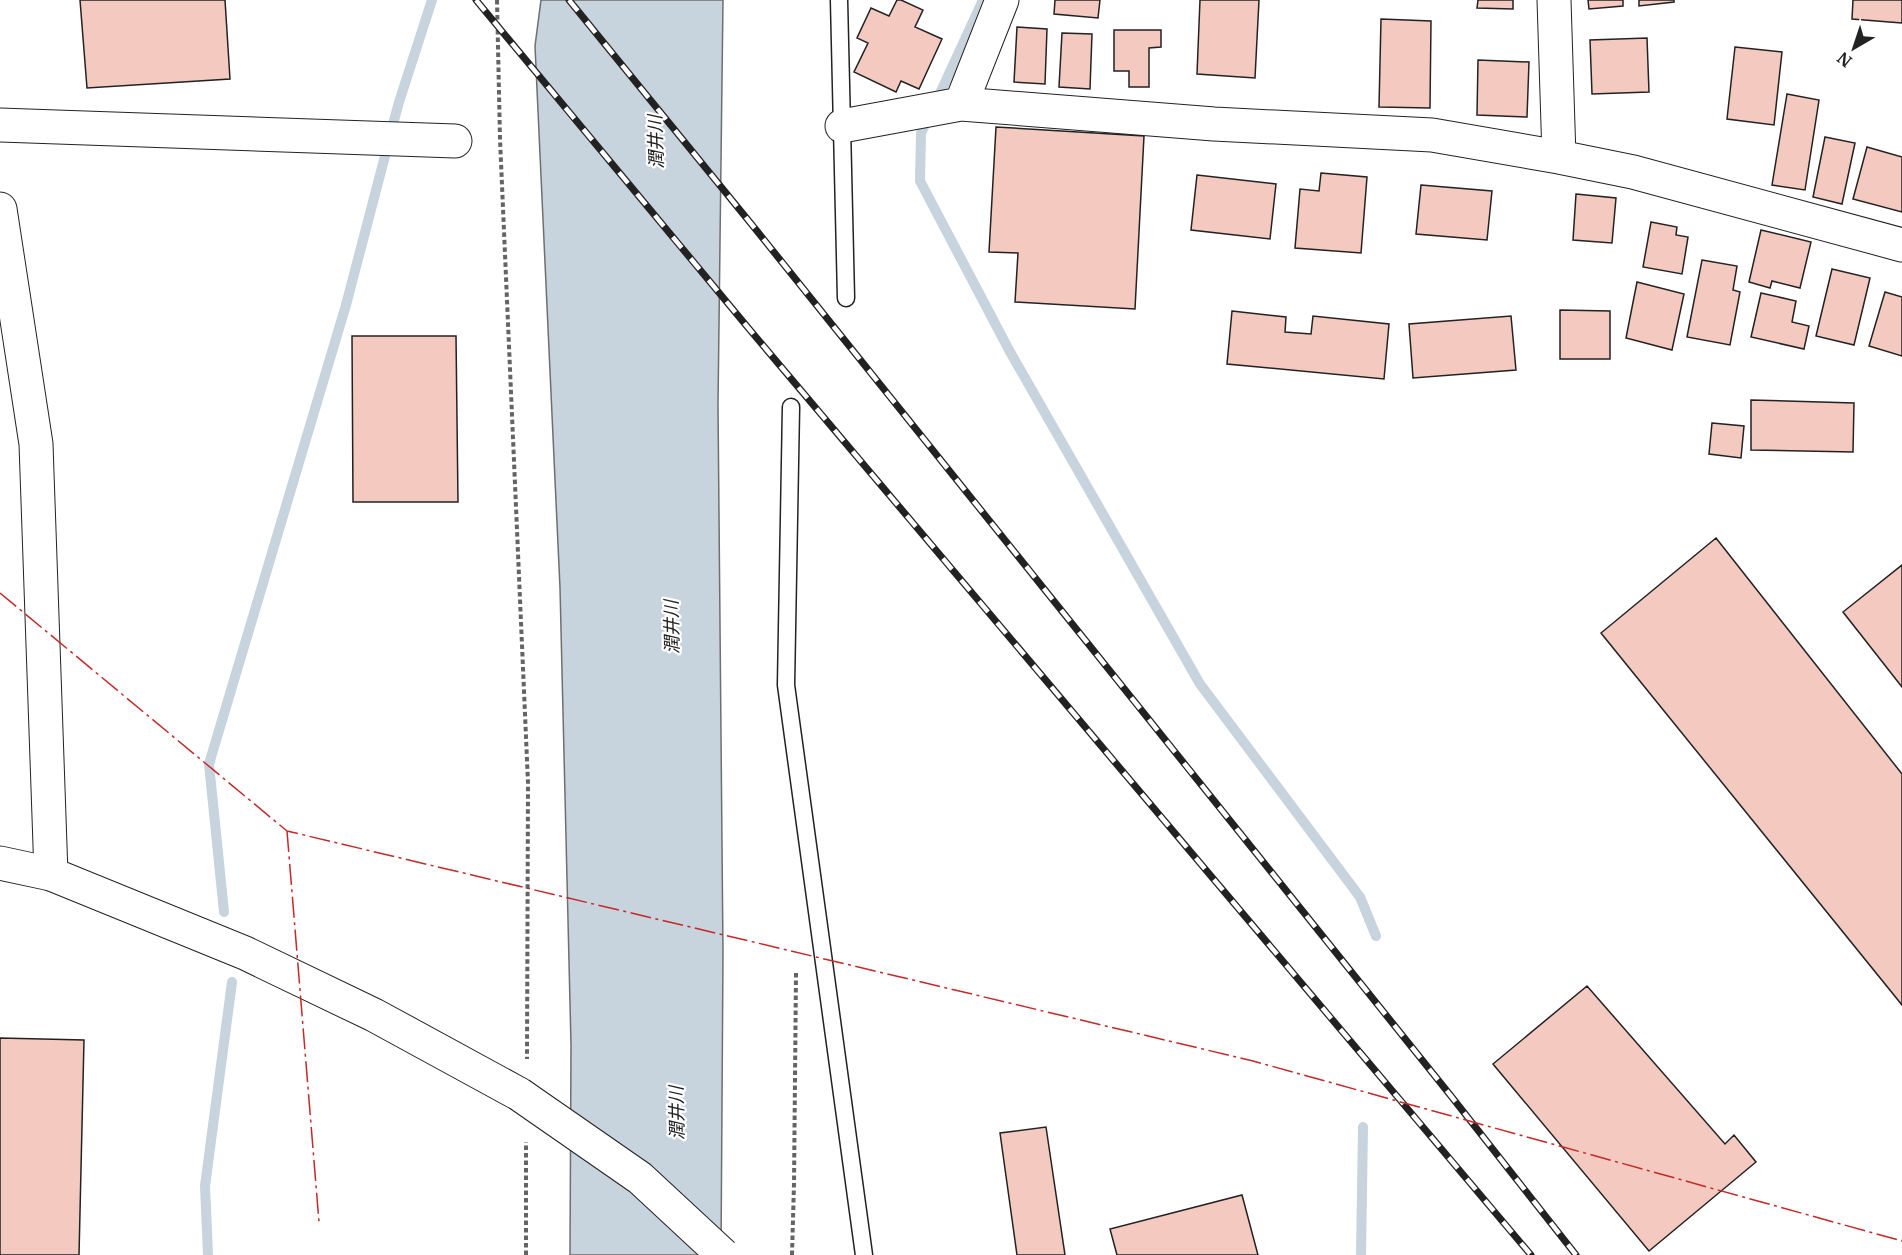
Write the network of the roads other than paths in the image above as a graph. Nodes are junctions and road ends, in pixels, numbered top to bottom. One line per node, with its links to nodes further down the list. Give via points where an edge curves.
1 (839, 0): 6 (lane)
2 (1002, 0): 4 (street)
3 (1554, 0): 8 (street)
4 (945, 107): 6 (street); 8 (street, via 1432,135)
5 (0, 125): 7 (street)
6 (842, 126): 11 (lane)
7 (455, 141)
8 (1559, 156): 10 (street, via 1633,172)
9 (0, 208): 14 (street, via 36,444)
10 (1902, 245)
11 (846, 298)
12 (791, 407): 16 (lane, via 786,685)
13 (0, 863): 14 (street)
14 (51, 874): 15 (street, bridge, via 245,953 523,1080 640,1178)
15 (723, 1255)
16 (864, 1255)

